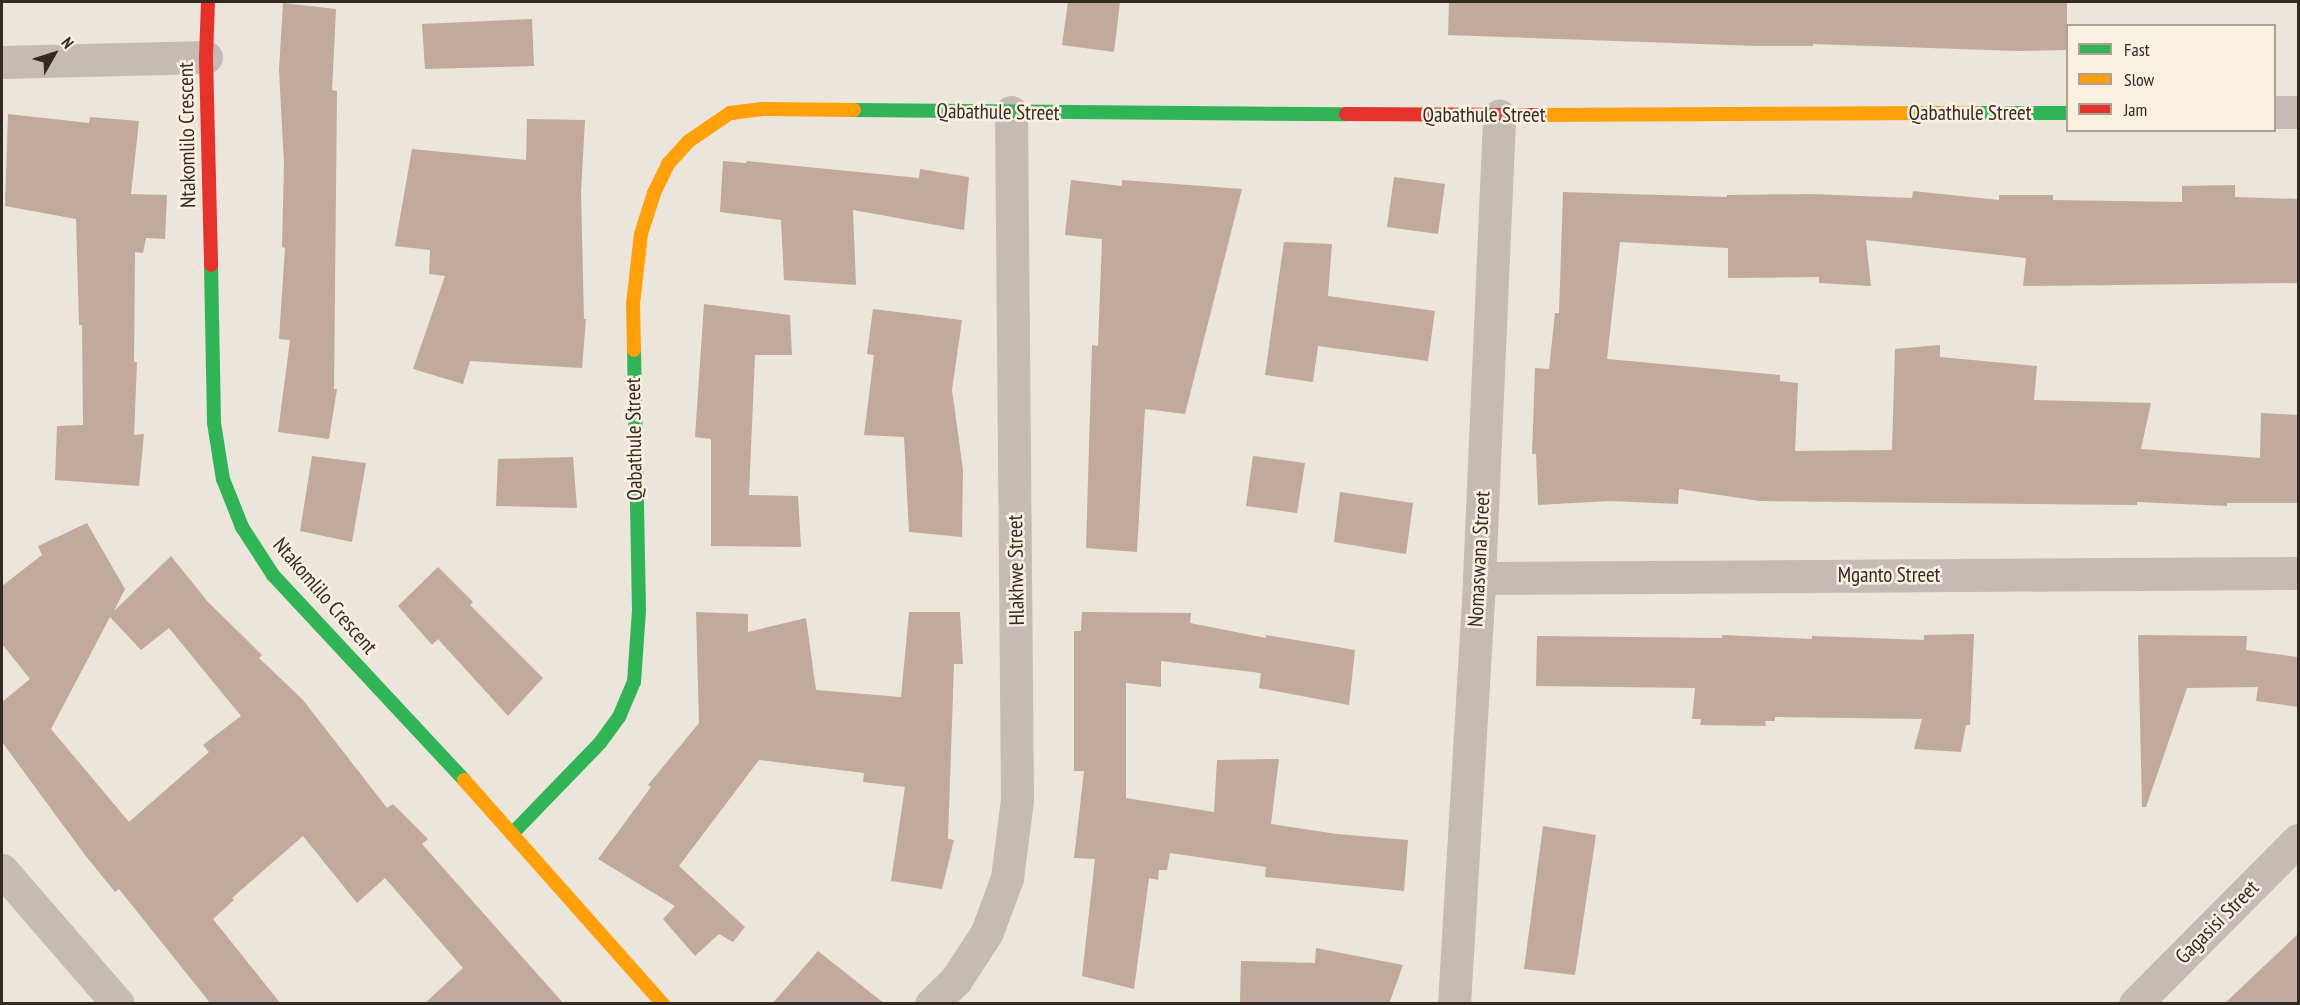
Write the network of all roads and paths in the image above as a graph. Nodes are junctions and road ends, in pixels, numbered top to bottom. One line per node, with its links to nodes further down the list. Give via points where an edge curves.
1 (208, 2): 2 (street, Ntakomlilo Crescent)
2 (206, 57): 3 (street); 11 (street, Ntakomlilo Crescent, via 214,423 223,479 242,527 273,575)
3 (2, 62)
4 (1011, 112): 8 (street, Qabathule Street); 11 (street, Qabathule Street, via 763,109 730,113 689,141 668,164 641,234 633,304 639,610 634,682 619,717 600,743); 16 (street, Hlakhwe Street, via 1017,800 1007,878 987,932 956,980)
5 (2276, 112): 6 (street)
6 (2298, 112)
7 (2066, 113): 8 (street, Qabathule Street)
8 (1499, 115): 10 (street, Nomaswana Street)
9 (2298, 573): 10 (street, Mganto Street)
10 (1479, 578): 17 (street, Nomaswana Street)
11 (513, 833): 15 (street, Ntakomlilo Crescent)
12 (2298, 840): 18 (street, Gagasisi Street)
13 (2, 870): 14 (street)
14 (118, 1004)
15 (663, 1004)
16 (932, 1004)
17 (1454, 1004)
18 (2135, 1004)

